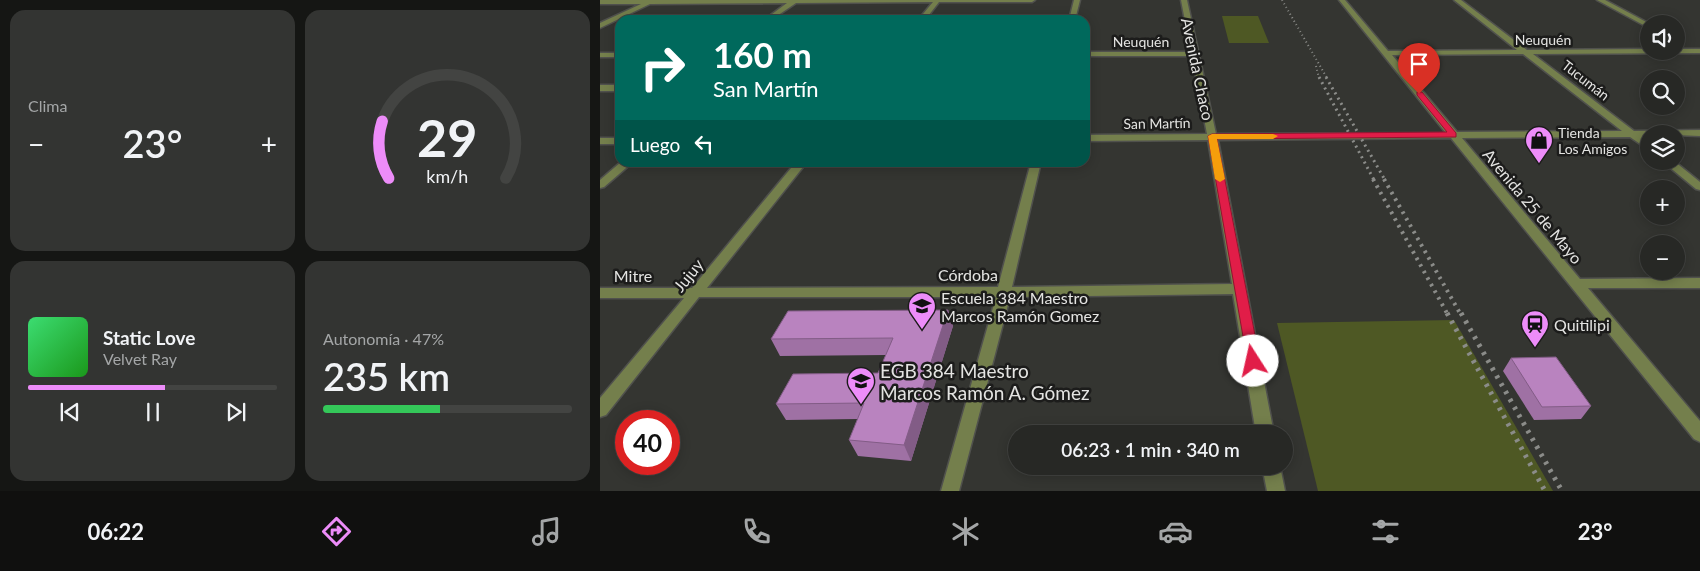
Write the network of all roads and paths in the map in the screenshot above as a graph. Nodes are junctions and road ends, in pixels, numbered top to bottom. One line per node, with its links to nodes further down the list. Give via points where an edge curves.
1 (795, 0): 2 (street); 9 (street); 12 (street)
2 (938, 0): 3 (street); 13 (street)
3 (1032, 0)
4 (1077, 0): 14 (street)
5 (1184, 0): 23 (street, Avenida Chaco)
6 (1342, 0): 21 (street, Avenida 25 de Mayo)
7 (1457, 0): 19 (street, Tucumán)
8 (1600, 0): 16 (street)
9 (652, 1): 10 (street); 11 (street)
10 (600, 2)
11 (623, 15)
12 (774, 15)
13 (925, 15)
14 (1073, 15)
15 (615, 19): 17 (street)
16 (1640, 21)
17 (600, 26)
18 (1685, 46): 20 (street)
19 (1525, 52): 20 (street, Neuquén); 21 (street, Neuquén); 28 (street, Tucumán)
20 (1698, 52)
21 (1386, 53): 32 (street, Avenida 25 de Mayo)
22 (1090, 54): 23 (street, Neuquén)
23 (1196, 54): 33 (street, Avenida Chaco)
24 (600, 55): 25 (street)
25 (615, 55)
26 (600, 88): 27 (street)
27 (615, 88)
28 (1631, 134): 29 (street, San Martín); 32 (street, San Martín); 35 (street, Tucumán)
29 (1640, 134)
30 (1685, 134): 31 (street, San Martín)
31 (1700, 134)
32 (1453, 135): 33 (street, San Martín); 45 (street, Avenida 25 de Mayo)
33 (1212, 136): 34 (street, San Martín); 46 (street, Avenida Chaco)
34 (1090, 138)
35 (1640, 140)
36 (600, 141): 37 (street)
37 (615, 141)
38 (622, 167): 42 (street)
39 (798, 167): 47 (street, Jujuy)
40 (1035, 167): 48 (street)
41 (1678, 170): 43 (street)
42 (600, 184)
43 (1700, 187)
44 (1700, 283): 45 (street)
45 (1576, 284): 52 (street, Avenida 25 de Mayo)
46 (1240, 289): 48 (street, Córdoba); 51 (street, Avenida Chaco)
47 (696, 292): 48 (street, Córdoba); 49 (street, Mitre); 50 (street, Jujuy)
48 (1004, 292): 54 (street)
49 (600, 293)
50 (600, 410)
51 (1264, 425)
52 (1700, 434)
53 (1273, 475): 55 (street)
54 (950, 491)
55 (1276, 491)

